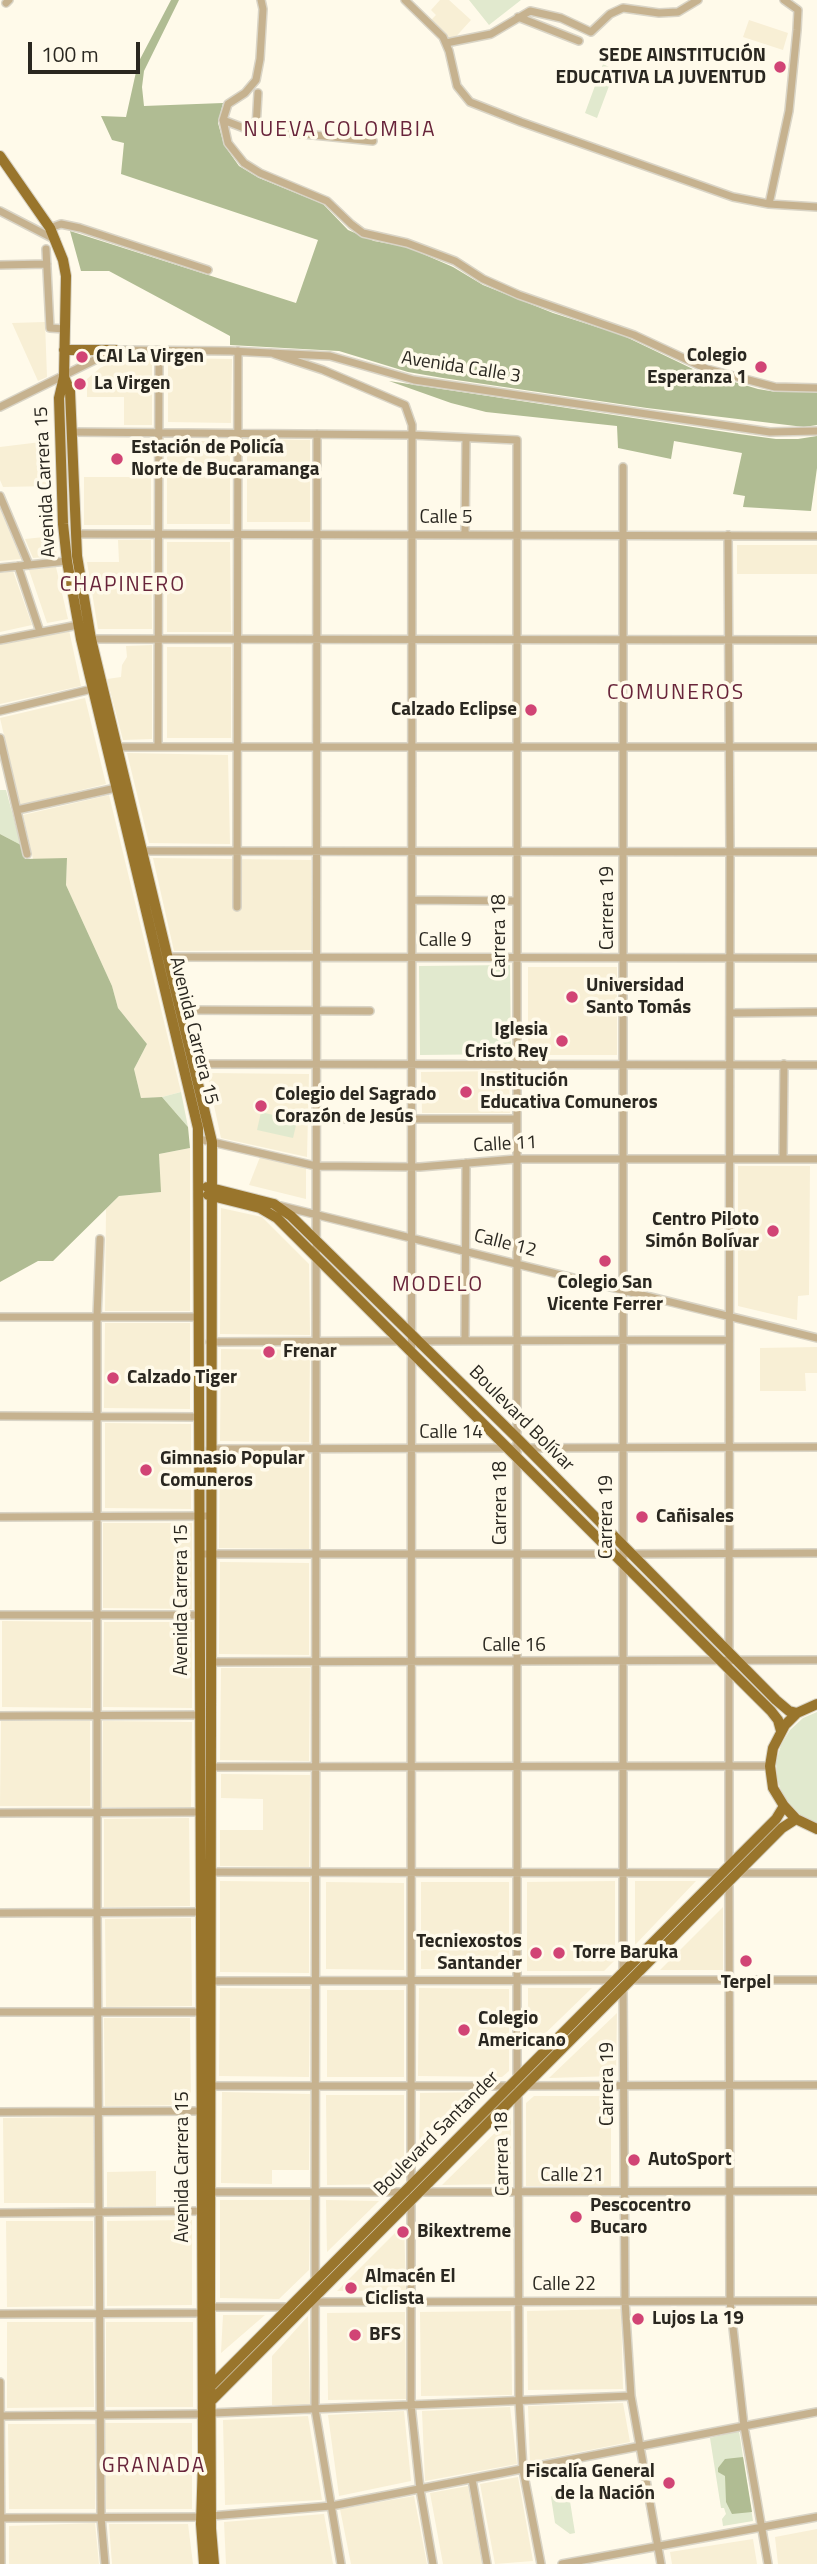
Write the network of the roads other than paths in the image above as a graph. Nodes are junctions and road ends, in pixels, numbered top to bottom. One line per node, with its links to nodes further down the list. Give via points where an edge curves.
1 (261, 0): 9 (street, via 256,79 228,104)
2 (405, 0): 7 (street)
3 (698, 0): 5 (street, via 678,12 623,8 590,32 561,18 530,11)
4 (784, 0): 13 (street, via 798,10 797,30 789,111)
5 (518, 17): 6 (street); 7 (street, via 491,34)
6 (579, 41)
7 (446, 43): 13 (street, via 457,86 470,102 733,197)
8 (258, 93): 10 (street)
9 (223, 120): 10 (street); 29 (street, via 228,143 244,163 327,201 363,233 447,258 519,295 634,335 707,369 775,387)
10 (256, 128): 11 (street)
11 (373, 141)
12 (0, 156): 16 (main road)
13 (769, 204): 14 (street)
14 (817, 207)
15 (0, 211): 17 (street)
16 (50, 228): 17 (main road); 21 (street, via 61,224 80,228)
17 (56, 240): 22 (main road, via 66,276)
18 (46, 249): 19 (street)
19 (47, 264): 20 (street); 22 (street, via 50,328)
20 (0, 265)
21 (208, 270)
22 (65, 329): 23 (main road)
23 (64, 349): 24 (main road); 28 (main road)
24 (115, 350): 25 (street, Avenida Calle 3); 28 (street, Avenida Calle 3)
25 (159, 350): 26 (street, Avenida Calle 3); 33 (street)
26 (238, 351): 27 (street, Avenida Calle 3); 34 (street)
27 (271, 352): 31 (street, Avenida Calle 3, via 343,358 414,380 778,433); 36 (street, via 405,405)
28 (64, 377): 30 (street, Avenida Calle 3); 32 (main road, Avenida Carrera 15, via 70,391); 50 (main road, Avenida Carrera 15, via 59,392)
29 (817, 388)
30 (0, 407)
31 (817, 430)
32 (72, 432): 33 (street); 40 (main road, Avenida Carrera 15)
33 (158, 433): 34 (street); 41 (street)
34 (237, 434): 35 (street); 42 (street)
35 (317, 434): 36 (street); 43 (street)
36 (412, 435): 37 (street); 44 (street)
37 (466, 438): 45 (street); 46 (street, Carrera 18, via 517,440)
38 (623, 467): 47 (street, Carrera 19)
39 (0, 496): 51 (street)
40 (75, 534): 41 (street, Calle 5); 56 (main road, Avenida Carrera 15)
41 (158, 534): 42 (street, Calle 5); 57 (street)
42 (237, 534): 43 (street, Calle 5); 59 (street)
43 (317, 534): 44 (street, Calle 5); 60 (street)
44 (411, 534): 45 (street, Calle 5); 61 (street)
45 (465, 534): 46 (street, Calle 5)
46 (516, 534): 47 (street, Calle 5); 62 (street, Carrera 18)
47 (624, 535): 48 (street, Calle 5); 63 (street, Carrera 19)
48 (728, 536): 49 (street, Calle 5); 64 (street)
49 (817, 536)
50 (67, 561): 51 (street); 54 (main road, Avenida Carrera 15)
51 (29, 565): 52 (street)
52 (18, 566): 53 (street); 55 (street)
53 (0, 568)
54 (78, 625): 55 (street); 56 (main road, Avenida Carrera 15)
55 (40, 632): 58 (street)
56 (86, 639): 57 (street); 66 (main road, Avenida Carrera 15); 69 (main road, Avenida Carrera 15)
57 (158, 639): 59 (street); 70 (street)
58 (0, 640)
59 (237, 640): 60 (street); 71 (street)
60 (317, 640): 61 (street); 72 (street)
61 (411, 640): 62 (street); 73 (street)
62 (516, 640): 63 (street); 74 (street, Carrera 18)
63 (624, 640): 64 (street); 75 (street, Carrera 19)
64 (728, 640): 65 (street); 76 (street)
65 (817, 640)
66 (92, 689): 67 (street); 80 (main road, Avenida Carrera 15)
67 (0, 712)
68 (0, 738): 79 (street)
69 (117, 747): 70 (street); 82 (main road, Avenida Carrera 15)
70 (158, 747): 71 (street)
71 (237, 747): 72 (street); 83 (street)
72 (317, 747): 73 (street); 84 (street)
73 (412, 747): 74 (street); 85 (street)
74 (516, 747): 75 (street); 86 (street, Carrera 18)
75 (624, 747): 76 (street); 87 (street, Carrera 19)
76 (729, 747): 77 (street); 88 (street)
77 (817, 747)
78 (0, 786): 79 (street)
79 (12, 787): 81 (street)
80 (116, 788): 81 (street); 94 (main road, Avenida Carrera 15)
81 (17, 810): 90 (street)
82 (142, 852): 83 (street); 94 (main road, Avenida Carrera 15)
83 (237, 852): 84 (street); 93 (street)
84 (317, 852): 85 (street); 95 (street)
85 (412, 852): 86 (street); 91 (street)
86 (516, 852): 87 (street); 92 (street, Carrera 18)
87 (623, 852): 88 (street); 98 (street, Carrera 19)
88 (730, 852): 89 (street); 99 (street)
89 (817, 852)
90 (27, 853)
91 (412, 900): 92 (street); 96 (street)
92 (516, 901): 97 (street, Carrera 18)
93 (236, 907)
94 (162, 957): 95 (street, Calle 9); 101 (main road, Avenida Carrera 15); 117 (main road, Avenida Carrera 15)
95 (317, 957): 96 (street, Calle 9); 102 (street)
96 (412, 957): 97 (street, Calle 9); 108 (street)
97 (516, 957): 98 (street, Calle 9); 109 (street, Carrera 18)
98 (623, 957): 99 (street, Calle 9); 110 (street, Carrera 19)
99 (730, 957): 100 (street, Calle 9); 104 (street)
100 (817, 958)
101 (181, 1010): 102 (street); 106 (main road, Avenida Carrera 15)
102 (316, 1011): 103 (street); 107 (street)
103 (370, 1011)
104 (730, 1013): 105 (street); 111 (street)
105 (817, 1013)
106 (195, 1064): 107 (street); 118 (main road, Avenida Carrera 15)
107 (317, 1064): 108 (street); 114 (street)
108 (412, 1064): 109 (street); 115 (street)
109 (516, 1064): 110 (street); 116 (street, Carrera 18)
110 (623, 1064): 111 (street); 120 (street, Carrera 19)
111 (729, 1064): 112 (street); 121 (street)
112 (784, 1065): 113 (street); 122 (street)
113 (817, 1065)
114 (317, 1119): 115 (street); 125 (street)
115 (412, 1119): 116 (street); 126 (street)
116 (516, 1119): 119 (street, Carrera 18)
117 (199, 1139): 118 (street, Calle 11); 127 (main road, Avenida Carrera 15)
118 (212, 1142): 125 (street, Calle 11); 128 (main road, Avenida Carrera 15)
119 (516, 1159): 120 (street, Calle 11); 124 (street, Calle 11); 136 (street, Carrera 18)
120 (623, 1159): 121 (street, Calle 11); 137 (street, Carrera 19)
121 (729, 1159): 122 (street, Calle 11); 138 (street)
122 (783, 1159): 123 (street, Calle 11)
123 (817, 1159)
124 (466, 1163): 126 (street, Calle 11); 134 (street)
125 (316, 1166): 126 (street, Calle 11); 130 (street)
126 (412, 1167): 132 (street)
127 (199, 1189): 128 (main road); 141 (main road, Avenida Carrera 15)
128 (211, 1192): 129 (main road, Boulevard Bolívar); 135 (main road, Boulevard Bolívar, via 272,1214); 150 (main road, Avenida Carrera 15)
129 (274, 1204): 130 (street, Calle 12); 133 (main road, Boulevard Bolívar)
130 (316, 1215): 132 (street, Calle 12); 133 (street)
131 (100, 1239): 140 (street)
132 (412, 1239): 134 (street, Calle 12); 143 (street)
133 (316, 1241): 135 (street); 143 (main road, Boulevard Bolívar)
134 (465, 1251): 136 (street, Calle 12); 148 (street)
135 (316, 1258): 146 (street); 147 (main road, Boulevard Bolívar)
136 (516, 1263): 137 (street, Calle 12); 149 (street, Carrera 18)
137 (623, 1289): 138 (street, Calle 12); 144 (street, Carrera 19)
138 (728, 1316): 142 (street, Calle 12); 145 (street)
139 (0, 1317): 140 (street)
140 (97, 1317): 141 (street); 153 (street)
141 (200, 1317): 154 (main road, Avenida Carrera 15)
142 (817, 1338)
143 (414, 1339): 147 (street); 148 (street); 151 (street); 156 (main road, Boulevard Bolívar)
144 (623, 1340): 145 (street); 149 (street); 157 (street, Carrera 19)
145 (728, 1340): 158 (street)
146 (316, 1341): 147 (street); 150 (street); 160 (street)
147 (400, 1341): 151 (main road, Boulevard Bolívar)
148 (465, 1341): 149 (street)
149 (516, 1341): 156 (street, Carrera 18)
150 (210, 1342): 159 (main road, Avenida Carrera 15)
151 (412, 1353): 156 (main road, Boulevard Bolívar); 161 (street)
152 (0, 1416): 153 (street)
153 (97, 1417): 154 (street); 162 (street)
154 (200, 1417): 163 (main road, Avenida Carrera 15)
155 (817, 1447): 158 (street, Calle 14)
156 (516, 1448): 157 (street, Calle 14); 161 (street, Calle 14); 168 (street, Carrera 18); 169 (main road, Boulevard Bolívar)
157 (622, 1448): 158 (street, Calle 14); 169 (street, Carrera 19)
158 (729, 1448): 170 (street)
159 (210, 1449): 160 (street, Calle 14); 163 (main road, Avenida Carrera 15)
160 (316, 1449): 161 (street, Calle 14); 166 (street)
161 (412, 1449): 167 (street)
162 (97, 1516): 163 (street); 164 (street); 173 (street)
163 (205, 1516): 171 (main road, Avenida Carrera 15)
164 (0, 1517)
165 (817, 1553): 170 (street)
166 (316, 1554): 167 (street); 171 (street); 180 (street)
167 (411, 1554): 168 (street); 181 (street)
168 (516, 1554): 169 (street); 176 (street, Carrera 18)
169 (622, 1554): 170 (street); 177 (street, Carrera 19); 178 (main road, Boulevard Bolívar)
170 (729, 1554): 178 (street)
171 (205, 1555): 174 (main road, Avenida Carrera 15); 179 (main road, Avenida Carrera 15)
172 (0, 1615): 173 (street)
173 (97, 1615): 174 (street); 186 (street)
174 (200, 1615): 184 (main road, Avenida Carrera 15)
175 (817, 1660): 178 (street, Calle 16)
176 (516, 1661): 177 (street, Calle 16); 181 (street, Calle 16); 194 (street, Carrera 18)
177 (623, 1661): 178 (street, Calle 16); 188 (street, Carrera 19)
178 (729, 1661): 183 (main road, Boulevard Bolívar); 187 (main road, Boulevard Bolívar, via 776,1716); 189 (street)
179 (210, 1662): 180 (street, Calle 16); 191 (main road, Avenida Carrera 15)
180 (316, 1662): 181 (street, Calle 16); 192 (street)
181 (411, 1662): 193 (street)
182 (817, 1704): 183 (main road)
183 (797, 1713): 187 (main road)
184 (200, 1715): 186 (street); 197 (main road, Avenida Carrera 15)
185 (0, 1716): 186 (street)
186 (97, 1716): 196 (street)
187 (780, 1731): 190 (main road)
188 (623, 1766): 189 (street); 194 (street); 205 (street, Carrera 19)
189 (729, 1766): 190 (street); 207 (street)
190 (770, 1766): 195 (main road, via 773,1788)
191 (210, 1767): 192 (street); 201 (main road, Avenida Carrera 15)
192 (316, 1767): 193 (street); 202 (street)
193 (411, 1767): 194 (street); 203 (street)
194 (516, 1767): 204 (street, Carrera 18)
195 (784, 1807): 199 (main road); 207 (main road, Boulevard Santander)
196 (97, 1812): 197 (street); 198 (street); 208 (street)
197 (200, 1812): 209 (main road, Avenida Carrera 15)
198 (0, 1813)
199 (796, 1819): 200 (main road); 207 (main road, Boulevard Santander)
200 (817, 1829)
201 (210, 1872): 202 (street); 216 (main road, Avenida Carrera 15)
202 (316, 1872): 203 (street); 217 (street)
203 (411, 1872): 204 (street); 211 (street)
204 (516, 1872): 205 (street); 212 (street, Carrera 18)
205 (623, 1872): 207 (street); 213 (street, Carrera 19)
206 (817, 1872): 207 (street)
207 (730, 1873): 213 (main road, Boulevard Santander); 214 (street)
208 (97, 1912): 209 (street); 210 (street); 219 (street)
209 (200, 1912): 220 (main road, Avenida Carrera 15)
210 (0, 1913)
211 (411, 1980): 212 (street); 217 (street); 225 (street)
212 (517, 1980): 213 (street); 226 (street, Carrera 18)
213 (623, 1980): 214 (street); 226 (main road, Boulevard Santander); 227 (street, Carrera 19)
214 (730, 1980): 215 (street); 221 (street)
215 (817, 1980)
216 (210, 1981): 217 (street); 223 (main road, Avenida Carrera 15)
217 (316, 1981): 224 (street)
218 (0, 2012): 219 (street)
219 (97, 2012): 220 (street); 228 (street)
220 (200, 2012): 229 (main road, Avenida Carrera 15)
221 (730, 2085): 222 (street); 227 (street); 237 (street)
222 (817, 2085)
223 (210, 2086): 224 (street); 232 (main road, Avenida Carrera 15)
224 (316, 2086): 225 (street); 233 (street)
225 (411, 2086): 226 (street); 234 (street)
226 (518, 2086): 227 (street); 234 (main road, Boulevard Santander); 235 (street, Carrera 18)
227 (623, 2086): 236 (street, Carrera 19)
228 (98, 2111): 229 (street); 230 (street); 239 (street)
229 (200, 2111): 232 (main road, Avenida Carrera 15)
230 (0, 2112)
231 (817, 2191): 237 (street, Calle 21)
232 (205, 2192): 233 (street, Calle 21); 238 (main road, Avenida Carrera 15)
233 (316, 2192): 234 (street, Calle 21); 241 (street)
234 (411, 2192): 235 (street, Calle 21); 241 (main road, Boulevard Santander); 242 (street); 247 (main road, Boulevard Santander)
235 (519, 2192): 236 (street, Calle 21); 243 (street, Carrera 18)
236 (624, 2192): 237 (street, Calle 21); 244 (street, Carrera 19)
237 (730, 2192): 245 (street)
238 (205, 2211): 239 (street); 248 (main road, Avenida Carrera 15); 251 (main road, Avenida Carrera 15)
239 (99, 2212): 240 (street); 250 (street)
240 (0, 2213)
241 (316, 2281): 247 (street); 249 (main road, Boulevard Santander)
242 (411, 2301): 243 (street, Calle 22); 247 (street, Calle 22); 258 (street)
243 (519, 2301): 244 (street, Calle 22); 257 (street, Carrera 18)
244 (625, 2301): 245 (street, Calle 22); 255 (street, Carrera 19)
245 (730, 2301): 246 (street, Calle 22); 264 (street)
246 (817, 2301)
247 (312, 2302): 249 (street, Calle 22); 256 (main road, Boulevard Santander); 259 (street)
248 (210, 2306): 249 (street, Calle 22); 251 (street); 254 (main road, Avenida Carrera 15)
249 (290, 2307): 254 (main road, Boulevard Santander)
250 (100, 2313): 251 (street); 252 (street); 262 (street)
251 (201, 2313): 256 (main road, Avenida Carrera 15)
252 (0, 2314)
253 (0, 2382): 263 (street)
254 (211, 2386): 256 (main road, Boulevard Santander)
255 (631, 2396): 257 (street); 265 (street, Carrera 19)
256 (207, 2398): 261 (main road, Avenida Carrera 15)
257 (519, 2400): 258 (street); 266 (street, Carrera 18)
258 (411, 2405): 259 (street); 268 (street)
259 (315, 2409): 261 (street); 269 (street)
260 (817, 2412): 264 (street)
261 (207, 2413): 262 (street); 270 (main road, Avenida Carrera 15)
262 (101, 2415): 263 (street); 271 (street)
263 (0, 2416): 273 (street)
264 (744, 2426): 265 (street); 274 (street)
265 (640, 2447): 266 (street); 275 (street, Carrera 19)
266 (523, 2470): 267 (street); 283 (street, Carrera 18)
267 (472, 2479): 268 (street); 282 (street)
268 (420, 2489): 269 (street); 281 (street)
269 (331, 2506): 270 (street); 280 (street)
270 (206, 2516): 271 (street); 278 (main road, Avenida Carrera 15); 279 (main road, Avenida Carrera 15)
271 (101, 2517): 273 (street); 277 (street)
272 (817, 2517): 274 (street)
273 (1, 2518): 276 (street)
274 (762, 2527): 275 (street); 286 (street)
275 (658, 2546): 284 (street); 285 (street, Carrera 19)
276 (1, 2564)
277 (105, 2564)
278 (204, 2564)
279 (214, 2564)
280 (341, 2564)
281 (433, 2564)
282 (487, 2564)
283 (541, 2564)
284 (562, 2564)
285 (661, 2564)
286 (768, 2564)

